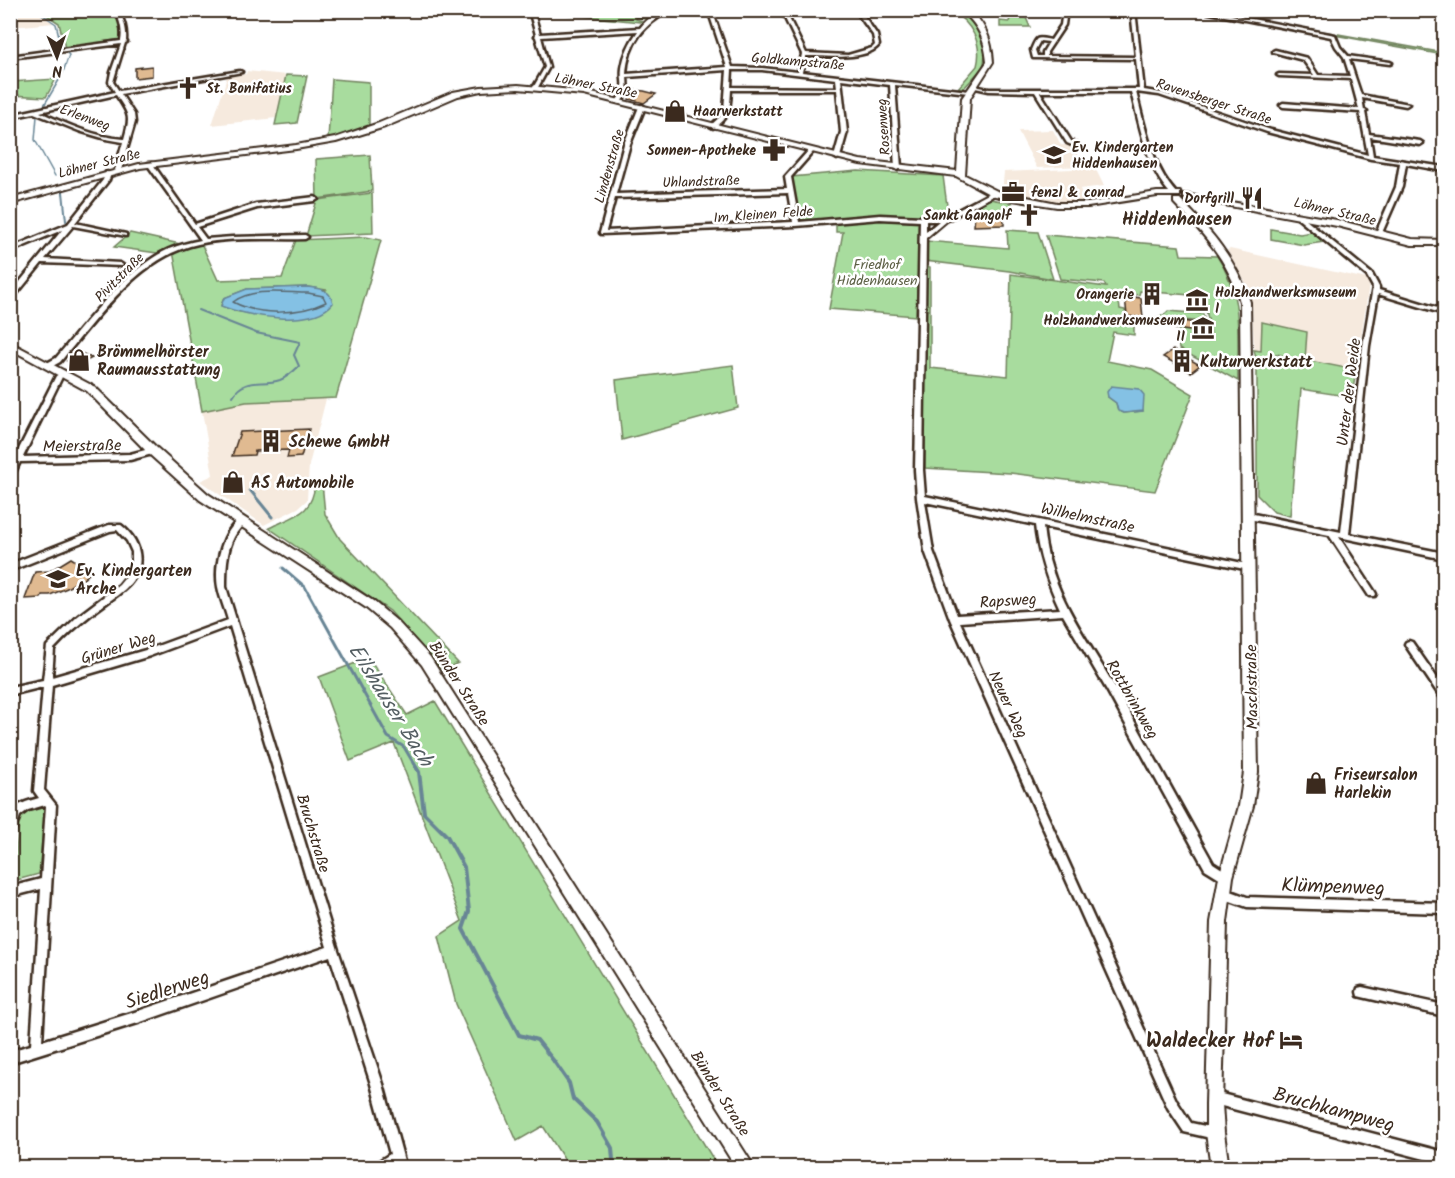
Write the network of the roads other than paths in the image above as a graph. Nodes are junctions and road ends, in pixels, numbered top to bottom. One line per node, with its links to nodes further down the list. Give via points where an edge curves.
1 (117, 10): 16 (street)
2 (531, 10): 14 (street)
3 (669, 10): 13 (street, via 647,20)
4 (710, 10): 24 (street)
5 (783, 10): 18 (street)
6 (857, 10): 18 (street, via 875,35 874,49 848,56)
7 (964, 10): 12 (main road)
8 (982, 10): 12 (street)
9 (1065, 10): 15 (street, via 1063,24)
10 (1133, 10): 22 (street)
11 (1196, 10): 21 (street, via 1333,36)
12 (973, 16): 36 (main road, via 985,32 990,62)
13 (640, 29): 14 (street); 29 (street, via 627,56)
14 (537, 36): 33 (street, via 547,67)
15 (1051, 41): 20 (street); 20 (street, via 1038,39 1034,45 1035,57)
16 (125, 42): 19 (street); 39 (street, via 112,75)
17 (1275, 51): 28 (street, via 1305,58)
18 (804, 54): 26 (street)
19 (10, 57)
20 (1045, 57): 22 (street)
21 (1346, 57): 23 (street); 31 (street)
22 (1138, 58): 38 (street)
23 (1390, 63)
24 (730, 68): 26 (street, Goldkampstraße); 29 (street, Goldkampstraße); 34 (street)
25 (240, 72): 39 (street)
26 (800, 72): 30 (street, Goldkampstraße)
27 (1279, 75): 28 (street)
28 (1316, 75): 31 (street)
29 (624, 76): 42 (street, via 626,89)
30 (838, 77): 32 (street, Goldkampstraße); 35 (street)
31 (1353, 78): 41 (street)
32 (892, 83): 36 (street, Goldkampstraße); 60 (street, Rosenweg)
33 (535, 88): 42 (main road, Löhner Straße); 59 (main road, Löhner Straße, via 488,88 456,94 370,130 322,143)
34 (728, 88): 35 (street); 49 (street, via 725,115)
35 (838, 89): 56 (street, via 844,132)
36 (971, 90): 37 (street, Ravensberger Straße); 55 (main road, via 963,114)
37 (1037, 91): 40 (street, Ravensberger Straße); 53 (street)
38 (1142, 91): 40 (street, Ravensberger Straße); 57 (street, Ravensberger Straße, via 1254,127)
39 (116, 93): 46 (street); 51 (street, via 131,114)
40 (1133, 93): 69 (street, via 1164,186)
41 (1359, 96): 43 (street); 47 (street)
42 (619, 101): 45 (main road, Löhner Straße)
43 (1406, 104)
44 (1283, 105): 47 (street)
45 (642, 107): 49 (main road, Löhner Straße); 68 (street, Lindenstraße)
46 (36, 111): 48 (street); 51 (street, Erlenweg, via 117,141)
47 (1364, 111): 50 (street)
48 (10, 117)
49 (713, 126): 54 (main road, Löhner Straße)
50 (1368, 135): 52 (street); 57 (street)
51 (127, 141): 62 (street)
52 (1420, 143)
53 (1074, 144)
54 (811, 151): 56 (main road, Löhner Straße); 66 (street, via 788,177)
55 (961, 153): 64 (main road); 65 (main road)
56 (837, 157): 60 (main road, Löhner Straße)
57 (1371, 157): 58 (street, Ravensberger Straße)
58 (1403, 163): 61 (street, Ravensberger Straße); 82 (street, via 1400,187)
59 (150, 164): 62 (main road, Löhner Straße); 79 (street)
60 (898, 168): 64 (main road, Löhner Straße)
61 (1444, 169)
62 (118, 170): 63 (main road, Löhner Straße)
63 (108, 173): 72 (main road, Löhner Straße); 77 (street)
64 (949, 173): 65 (main road, Löhner Straße)
65 (961, 175): 67 (main road, Löhner Straße)
66 (790, 191): 68 (street, Uhlandstraße); 78 (street)
67 (994, 193): 69 (main road, Löhner Straße, via 1073,205); 76 (street)
68 (613, 196): 80 (street, Lindenstraße)
69 (1175, 197): 71 (main road, Löhner Straße); 75 (main road, Maschstraße)
70 (315, 199): 79 (street, via 256,206)
71 (1188, 199): 73 (main road, Löhner Straße); 75 (main road, Maschstraße)
72 (10, 202)
73 (1298, 216): 82 (main road, Löhner Straße); 90 (street, via 1370,275 1376,284)
74 (923, 218): 76 (street); 78 (street, Im Kleinen Felde, via 880,217); 84 (street, Neuer Weg)
75 (1194, 218): 100 (main road, Maschstraße, via 1232,266 1245,302)
76 (944, 219): 84 (street)
77 (72, 224): 81 (street); 87 (street); 88 (street)
78 (796, 224): 80 (street, Im Kleinen Felde)
79 (192, 226): 85 (street)
80 (603, 233)
81 (123, 235)
82 (1378, 235): 86 (main road, Löhner Straße)
83 (305, 237): 85 (street)
84 (923, 237): 99 (street, Neuer Weg)
85 (204, 241): 94 (street, Pivitstraße, via 158,255 143,267 58,360)
86 (1444, 243)
87 (10, 250)
88 (42, 261): 89 (street); 91 (street)
89 (120, 265)
90 (1375, 291): 92 (street); 104 (street, Unter der Weide)
91 (10, 299)
92 (1444, 312)
93 (10, 345): 94 (main road, Bünder Straße)
94 (49, 365): 95 (main road, Bünder Straße)
95 (64, 373): 96 (main road, Bünder Straße, via 96,393); 97 (street)
96 (153, 451): 97 (street, Meierstraße, via 130,457); 101 (main road, Bünder Straße, via 204,497)
97 (14, 460): 98 (street)
98 (10, 475)
99 (921, 498): 102 (street, Wilhelmstraße); 110 (street, Neuer Weg, via 929,551)
100 (1249, 516): 103 (street); 106 (main road, Maschstraße)
101 (242, 520): 111 (street, Bruchstraße, via 227,542 221,562 222,587); 132 (main road, Bünder Straße, via 369,604 426,661)
102 (1039, 522): 106 (street, Wilhelmstraße); 109 (street, Rottbrinkweg, via 1039,542)
103 (1331, 532): 104 (street); 108 (street)
104 (1345, 535): 105 (street)
105 (1444, 556)
106 (1249, 567): 119 (main road, Maschstraße, via 1251,772 1246,807)
107 (10, 568): 113 (street, via 118,527 129,534 136,547 134,567 126,584 63,633 50,648)
108 (1372, 594)
109 (1064, 612): 110 (street, Rapsweg); 119 (street, Rottbrinkweg, via 1209,866)
110 (954, 619): 128 (street, Neuer Weg, via 1172,1104 1188,1128)
111 (231, 622): 113 (street, Grüner Weg, via 109,667); 122 (street, Bruchstraße)
112 (1409, 644): 115 (street)
113 (46, 683): 114 (street, Grüner Weg); 116 (street, via 39,791)
114 (10, 691)
115 (1444, 695)
116 (45, 800): 117 (street, via 21,808 12,817); 118 (street, via 51,805)
117 (10, 832)
118 (47, 883): 120 (street); 125 (street)
119 (1224, 885): 121 (street, Klümpenweg, via 1247,902); 127 (main road, Maschstraße, via 1217,959)
120 (10, 892)
121 (1444, 908)
122 (333, 950): 125 (street, Siedlerweg); 130 (street, Bruchstraße)
123 (1362, 992): 124 (street)
124 (1444, 1011)
125 (36, 1049): 126 (street, Siedlerweg)
126 (10, 1057)
127 (1214, 1098): 128 (main road, Maschstraße); 129 (street, Bruchkampweg)
128 (1215, 1133): 133 (main road, Maschstraße)
129 (1444, 1158)
130 (398, 1162): 131 (street, Bruchstraße)
131 (378, 1167)
132 (747, 1167)
133 (1220, 1167)

